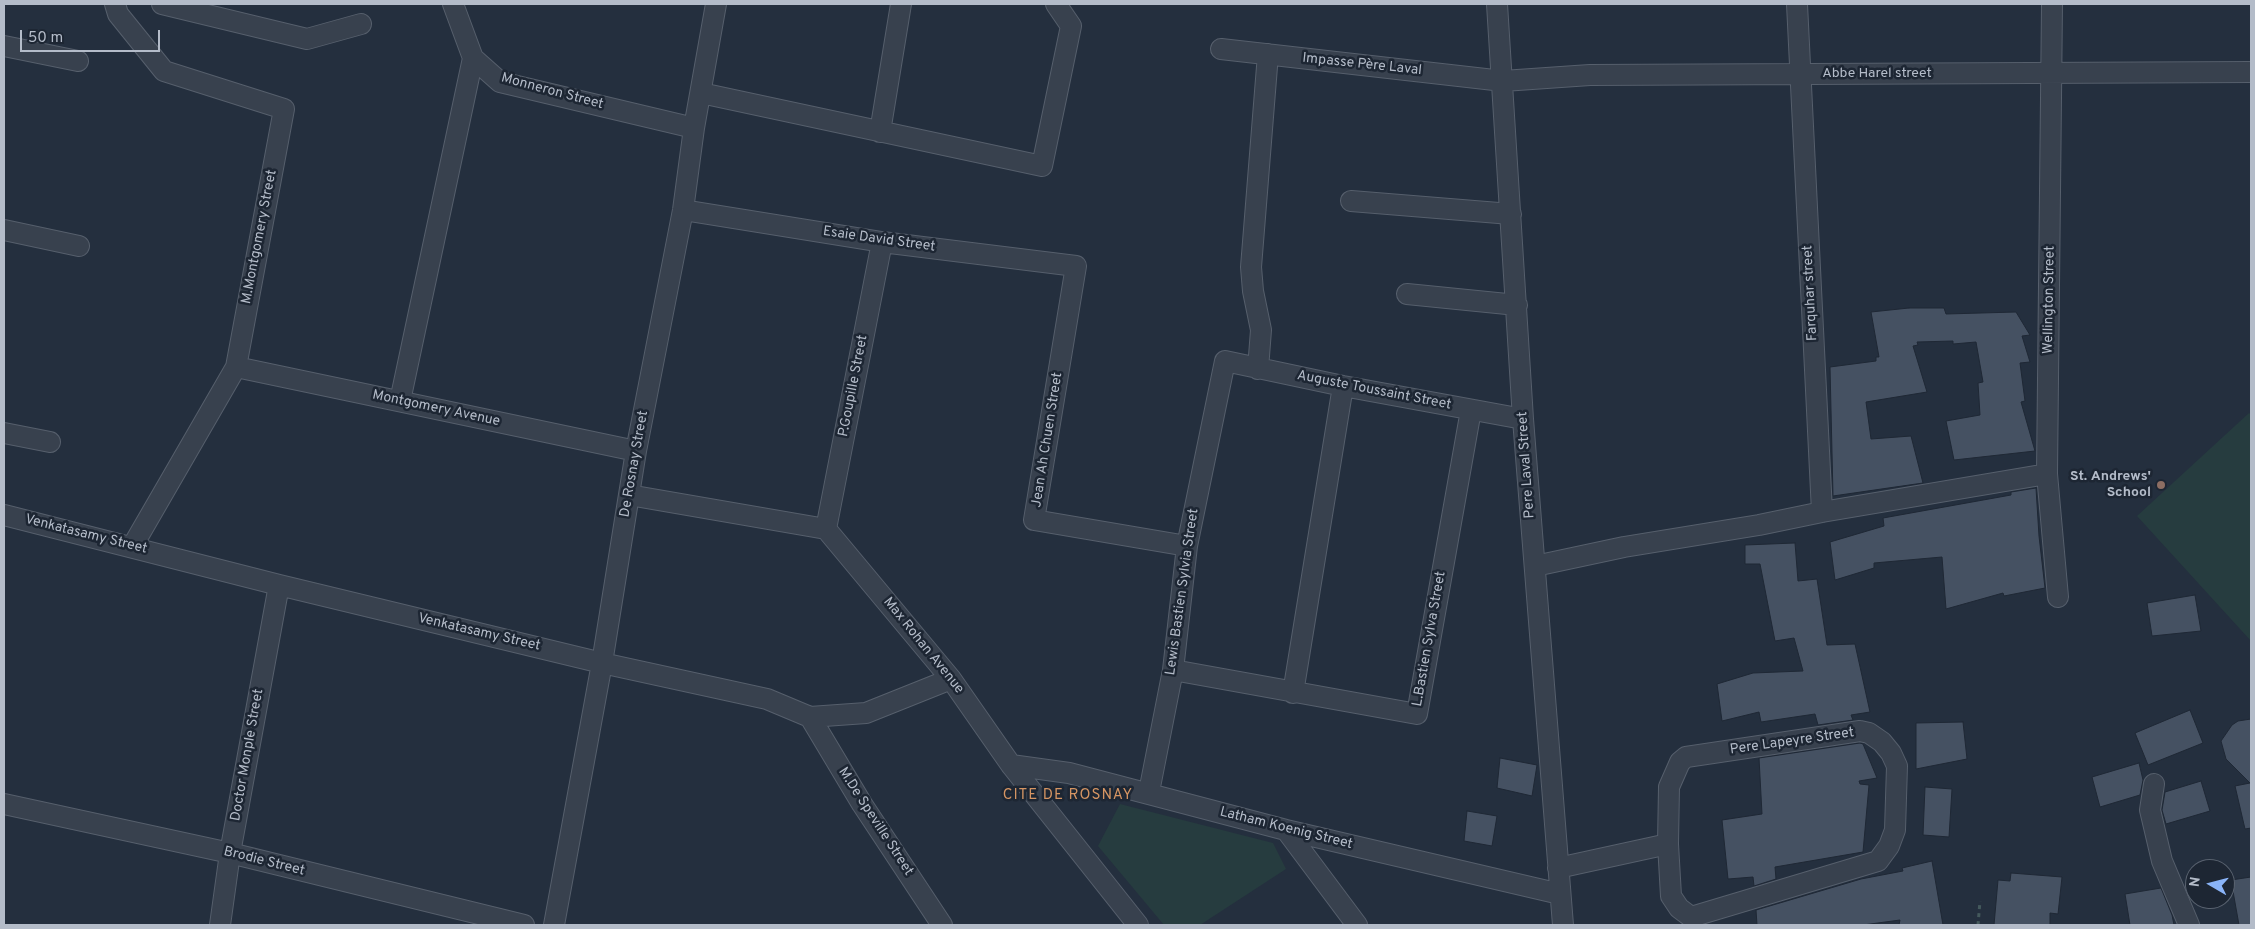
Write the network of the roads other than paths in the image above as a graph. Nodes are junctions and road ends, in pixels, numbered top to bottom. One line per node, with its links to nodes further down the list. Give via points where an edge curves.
1 (115, 4): 33 (street, M.Montgomery Street, via 118,14 164,72 284,109)
2 (162, 4): 10 (street, via 308,39)
3 (453, 4): 14 (street, Monneron Street)
4 (716, 4): 20 (street, De Rosnay Street)
5 (901, 4): 22 (street)
6 (1056, 4): 22 (street, via 1071,26 1042,166)
7 (1497, 4): 19 (street, Pere Laval Street)
8 (1796, 4): 18 (street, Farquhar street)
9 (2052, 4): 17 (street, Wellington Street)
10 (361, 24)
11 (4, 46): 15 (street)
12 (1221, 48): 13 (street, Impasse Père Laval)
13 (1268, 54): 19 (street, Impasse Père Laval); 34 (street, via 1251,267 1261,330)
14 (473, 58): 21 (street, Monneron Street, via 500,82); 36 (street)
15 (78, 61)
16 (2251, 72): 17 (street, Abbe Harel street)
17 (2053, 73): 18 (street, Abbe Harel street); 42 (street, Wellington Street)
18 (1800, 75): 19 (street, Abbe Harel street, via 1590,75); 44 (street, Farquhar street)
19 (1503, 81): 25 (street, Pere Laval Street)
20 (701, 93): 21 (street, De Rosnay Street); 22 (street)
21 (694, 128): 24 (street, De Rosnay Street)
22 (880, 132)
23 (1351, 201): 25 (street)
24 (683, 210): 27 (street, Esaie David Street); 41 (street, De Rosnay Street)
25 (1511, 214): 31 (street, Pere Laval Street)
26 (4, 230): 28 (street)
27 (882, 242): 29 (street, Esaie David Street); 46 (street, P.Goupille Street)
28 (79, 246)
29 (1076, 266): 47 (street, Jean Ah Chuen Street, via 1034,520)
30 (1407, 294): 31 (street)
31 (1516, 306): 38 (street, Pere Laval Street)
32 (1224, 362): 34 (street, Auguste Toussaint Street); 47 (street, Lewis Bastien Sylvia Street)
33 (236, 367): 36 (street, Montgomery Avenue); 48 (street, M.Montgomery Street)
34 (1258, 369): 35 (street, Auguste Toussaint Street)
35 (1343, 386): 37 (street, Auguste Toussaint Street); 55 (street)
36 (400, 401): 41 (street, Montgomery Avenue)
37 (1471, 410): 38 (street, Auguste Toussaint Street); 55 (street, L.Bastien Sylva Street, via 1417,714)
38 (1523, 419): 49 (street, Pere Laval Street)
39 (4, 433): 40 (street)
40 (50, 442)
41 (636, 451): 43 (street, De Rosnay Street)
42 (2047, 474): 44 (street); 51 (street, Wellington Street)
43 (629, 495): 46 (street); 52 (street, De Rosnay Street)
44 (1822, 512): 49 (street, via 1624,546)
45 (4, 515): 48 (street, Venkatasamy Street)
46 (826, 530): 54 (street, Max Rohan Avenue)
47 (1187, 546): 53 (street, Lewis Bastien Sylvia Street)
48 (132, 547): 50 (street, Venkatasamy Street)
49 (1535, 566): 64 (street, Pere Laval Street)
50 (279, 585): 52 (street, Venkatasamy Street); 63 (street, Doctor Monple Street)
51 (2058, 597)
52 (602, 663): 56 (street, Venkatasamy Street, via 767,699); 68 (street, De Rosnay Street)
53 (1173, 670): 55 (street, L.Bastien Sylva Street); 59 (street, Lewis Bastien Sylvia Street)
54 (951, 679): 56 (street, Venkatasamy Street, via 866,713); 57 (street, Max Rohan Avenue)
55 (1293, 693)
56 (810, 717): 69 (street, M.De Speville Street, via 862,804)
57 (1012, 765): 59 (street, Latham Koenig Street, via 1069,773); 70 (street, Max Rohan Avenue)
58 (2154, 784): 73 (street, via 2150,810 2162,861)
59 (1149, 792): 61 (street, Latham Koenig Street)
60 (4, 804): 63 (street, Brodie Street)
61 (1286, 830): 65 (street, Latham Koenig Street); 71 (street)
62 (1668, 844): 62 (street, Pere Lapeyre Street, via 1671,896 1691,917 1865,866 1885,854 1895,830 1897,766 1882,742 1860,731 1686,757 1680,762 1669,787); 64 (street)
63 (230, 853): 66 (street, Doctor Monple Street); 67 (street, Brodie Street)
64 (1558, 868): 65 (street, Pere Laval Street)
65 (1560, 894): 72 (street, Pere Laval Street)
66 (220, 925)
67 (524, 925)
68 (554, 925)
69 (942, 925)
70 (1138, 925)
71 (1357, 925)
72 (1563, 925)
73 (2189, 925)

